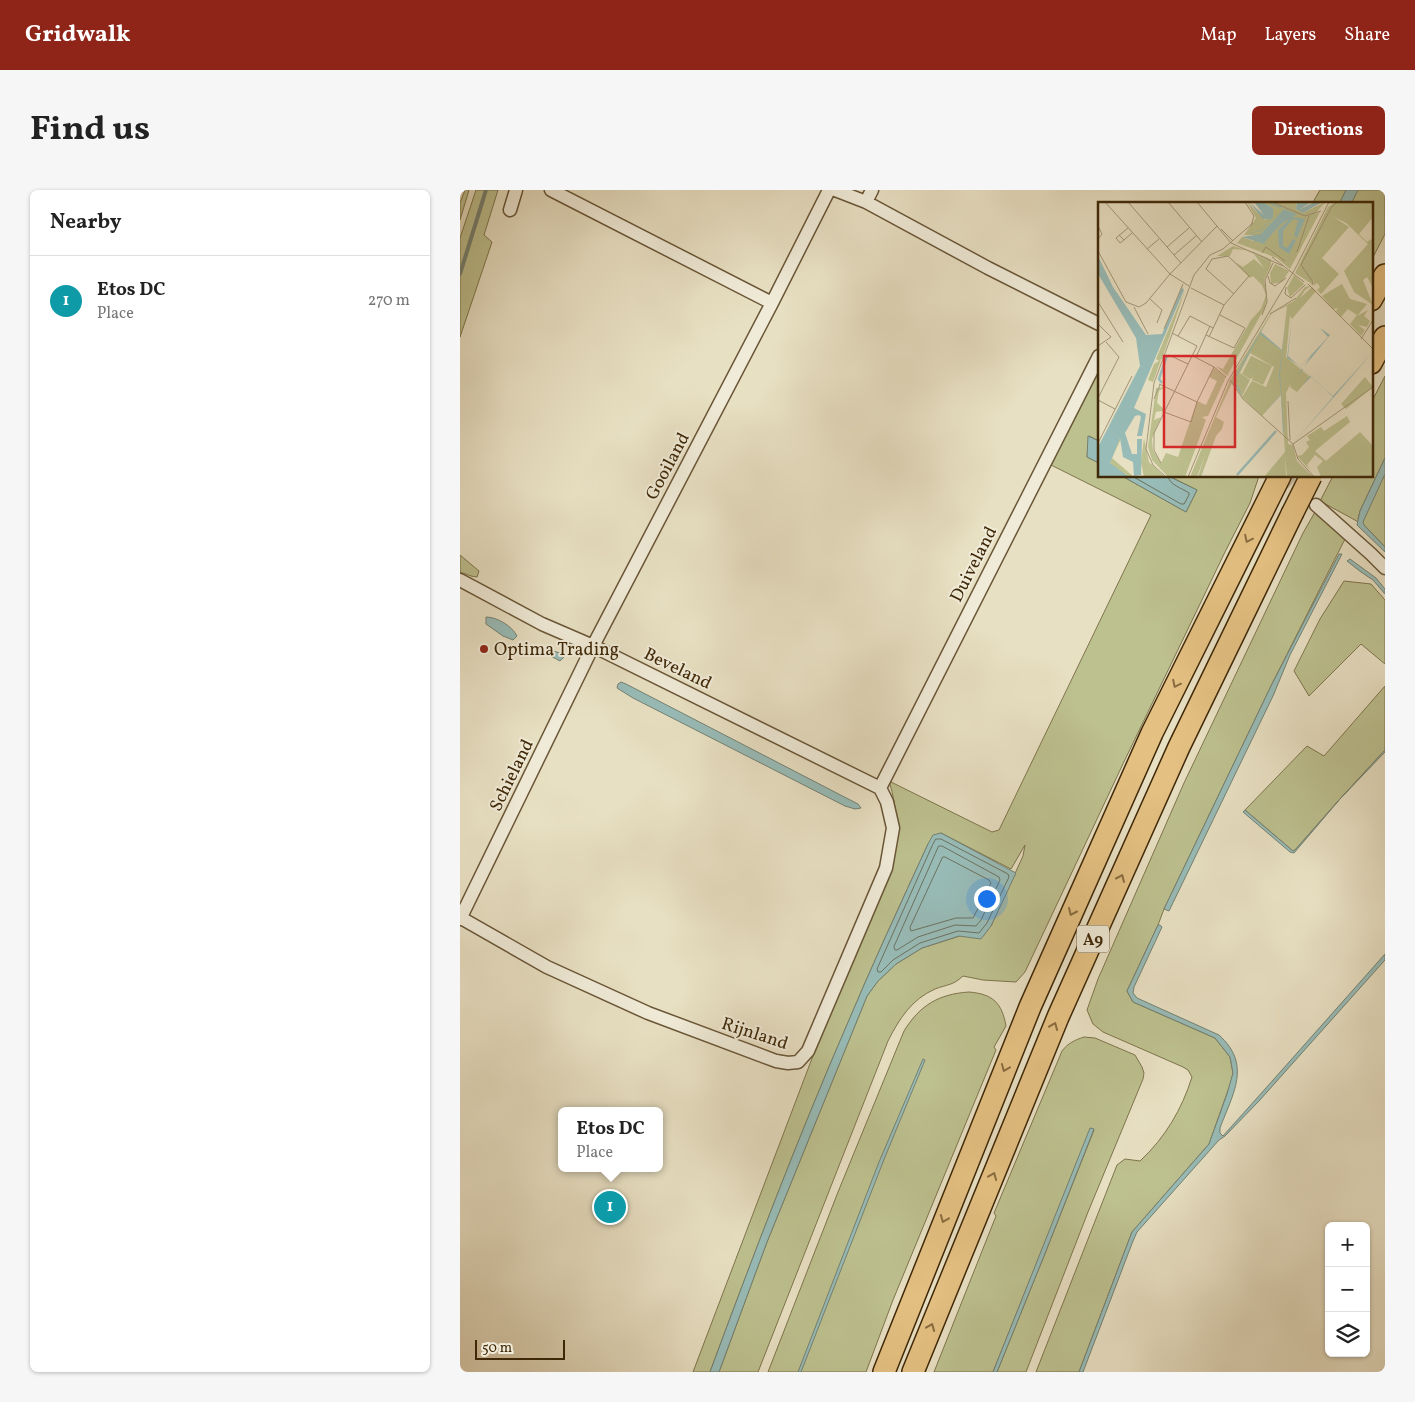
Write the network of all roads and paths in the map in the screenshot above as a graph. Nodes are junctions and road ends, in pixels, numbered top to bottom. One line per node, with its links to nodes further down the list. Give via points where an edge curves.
1 (516, 190): 7 (street)
2 (551, 190): 10 (street)
3 (829, 190): 10 (street, Gooiland)
4 (835, 190): 6 (street)
5 (872, 190): 6 (street)
6 (866, 202): 11 (street)
7 (510, 210)
8 (1385, 275): 9 (highway)
9 (1372, 298)
10 (772, 303): 20 (street, Gooiland)
11 (1098, 323)
12 (1385, 337): 14 (highway)
13 (1098, 358): 21 (street, Duiveland)
14 (1372, 361)
15 (1279, 478): 23 (highway, A9, one-way to 23, via 1152,733 1034,997)
16 (1310, 478): 24 (highway, A9, one-way to 16, bridge, via 1058,1017 1179,747)
17 (1316, 505): 18 (street)
18 (1385, 568)
19 (460, 581): 20 (street, Beveland, via 542,624)
20 (593, 646): 21 (street, Beveland); 22 (street, Schieland)
21 (880, 788): 22 (street, Rijnland, via 893,828 886,868 808,1051 798,1062 776,1061 648,1013 547,967)
22 (460, 918)
23 (884, 1372)
24 (913, 1372)

